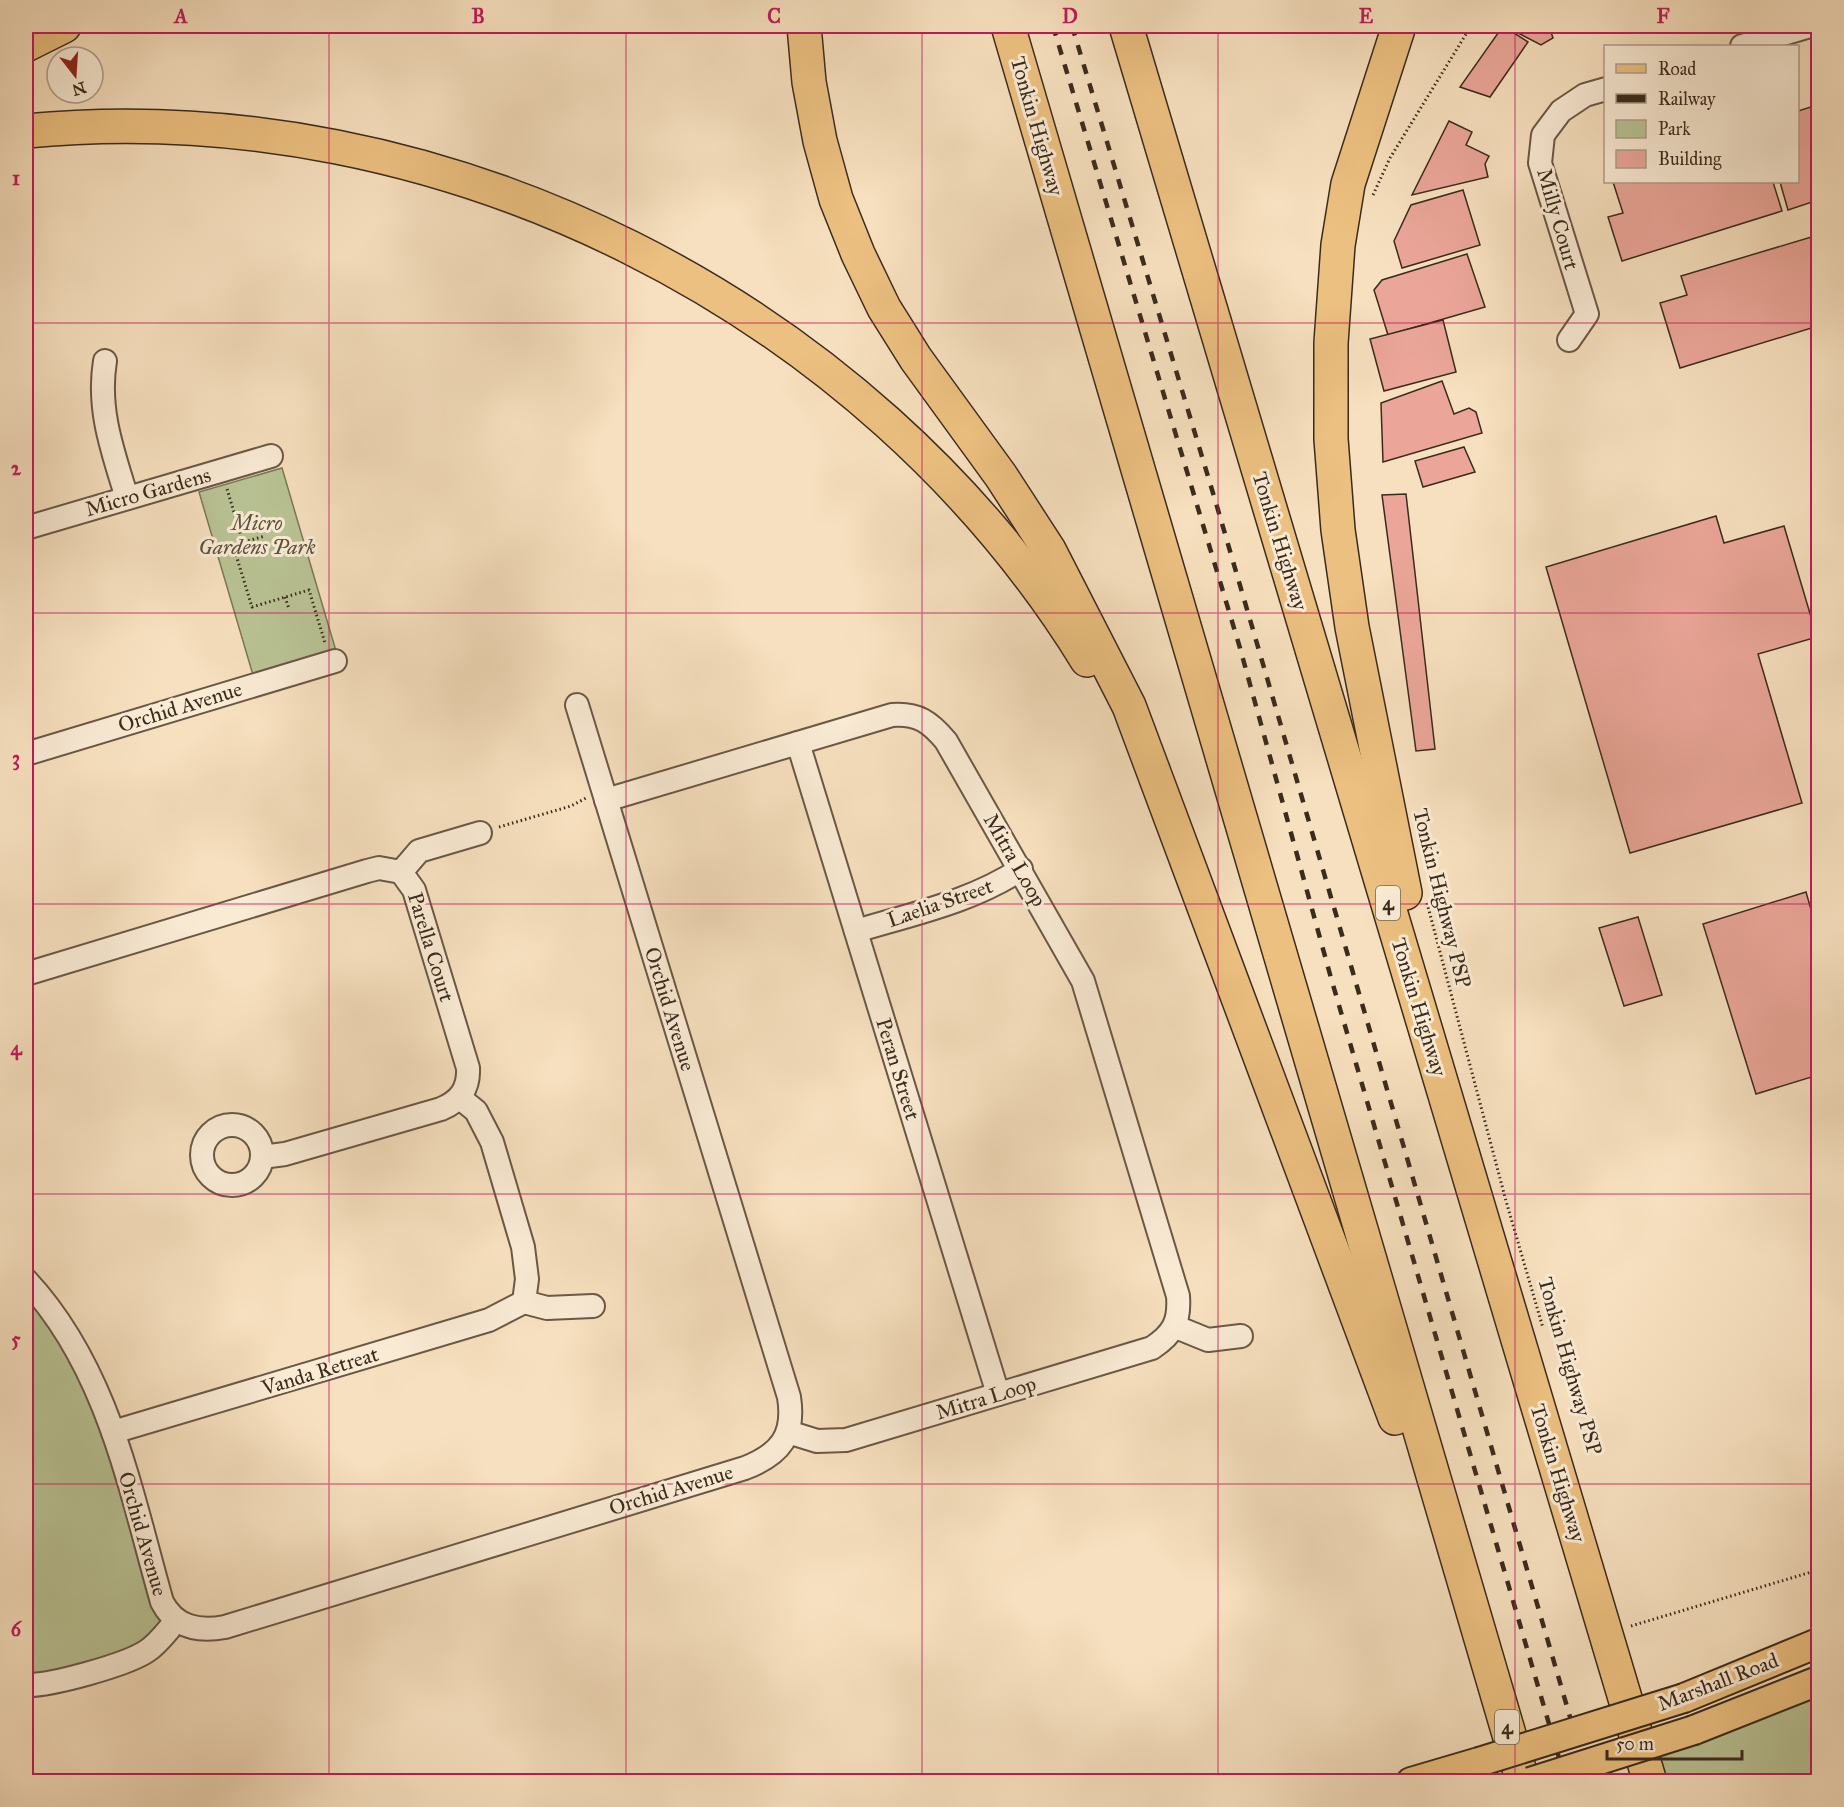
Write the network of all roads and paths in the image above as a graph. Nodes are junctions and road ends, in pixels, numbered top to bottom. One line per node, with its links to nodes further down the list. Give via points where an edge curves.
1 (64, 26): 8 (highway)
2 (804, 26): 28 (highway, via 820,141 836,199 858,254 884,308 1025,510 1073,593 1128,706)
3 (1008, 26): 50 (highway, Tonkin Highway / 4)
4 (1126, 26): 48 (highway, Tonkin Highway / 4)
5 (1400, 26): 48 (highway, via 1348,184 1338,245 1331,343 1331,439 1338,530 1352,627 1413,935)
6 (1471, 26): 12 (path, via 1390,158)
7 (1810, 26): 9 (street)
8 (26, 45)
9 (1745, 45)
10 (1604, 88): 13 (street, Milly Court, via 1561,111 1544,135 1540,163 1587,314)
11 (26, 131): 28 (highway, via 184,129 325,145 394,160 529,202 658,261 719,296 835,377 940,472 987,524 1032,580 1085,657 1137,749)
12 (1372, 198)
13 (1569, 340)
14 (105, 361): 17 (street, via 102,409)
15 (271, 456): 16 (street, Micro Gardens)
16 (221, 471): 17 (street, Micro Gardens); 20 (path)
17 (127, 498): 18 (street, Micro Gardens)
18 (26, 528)
19 (265, 536): 20 (path)
20 (243, 542): 21 (path, via 233,545 252,607)
21 (285, 597): 22 (path); 23 (path, via 309,590)
22 (289, 609)
23 (333, 662): 26 (street, Orchid Avenue)
24 (577, 705): 27 (street, Orchid Avenue)
25 (798, 743): 27 (street, Mitra Loop); 30 (street, Mitra Loop, via 892,715 922,717 946,741); 33 (street, Peran Street)
26 (26, 754)
27 (604, 794): 29 (path); 45 (street, Orchid Avenue, via 789,1397)
28 (1172, 824): 50 (highway)
29 (480, 833): 31 (street, via 419,851)
30 (1020, 869): 33 (street, Laelia Street, via 998,884 965,898); 40 (street, Mitra Loop, via 1083,981 1178,1296)
31 (402, 872): 34 (street, Parella Court, via 379,868 367,871); 35 (street, Parella Court, via 414,890 468,1068 468,1081)
32 (1425, 895): 42 (path, Tonkin Highway PSP)
33 (856, 931): 43 (street, Peran Street)
34 (26, 975)
35 (460, 1098): 36 (street, via 441,1109 285,1154); 38 (street, via 476,1111 492,1142 523,1247 527,1279)
36 (262, 1157)
37 (26, 1280): 44 (street, Orchid Avenue, via 49,1307 83,1360)
38 (524, 1302): 39 (street, via 547,1308); 44 (street, Vanda Retreat, via 489,1320)
39 (593, 1306)
40 (1176, 1327): 41 (street, via 1208,1340); 43 (street, Mitra Loop, via 1152,1348)
41 (1240, 1336)
42 (1546, 1339)
43 (998, 1394): 45 (street, Mitra Loop, via 846,1440 817,1441)
44 (113, 1432): 47 (street, Orchid Avenue, via 162,1602)
45 (788, 1432): 47 (street, Orchid Avenue, via 773,1452 745,1468 225,1627 208,1630)
46 (1818, 1570): 48 (path)
47 (176, 1621): 52 (street, via 147,1652 50,1683)
48 (1624, 1633): 53 (highway, Tonkin Highway / 4)
49 (1818, 1643): 54 (main road, Marshall Road, bridge, via 1684,1698)
50 (1491, 1673): 55 (highway, Tonkin Highway / 4)
51 (1818, 1681): 56 (main road, Marshall Road, bridge, via 1694,1730)
52 (26, 1685)
53 (1662, 1774): 57 (path)
54 (1411, 1782)
55 (1523, 1782)
56 (1530, 1782)
57 (1678, 1782)

